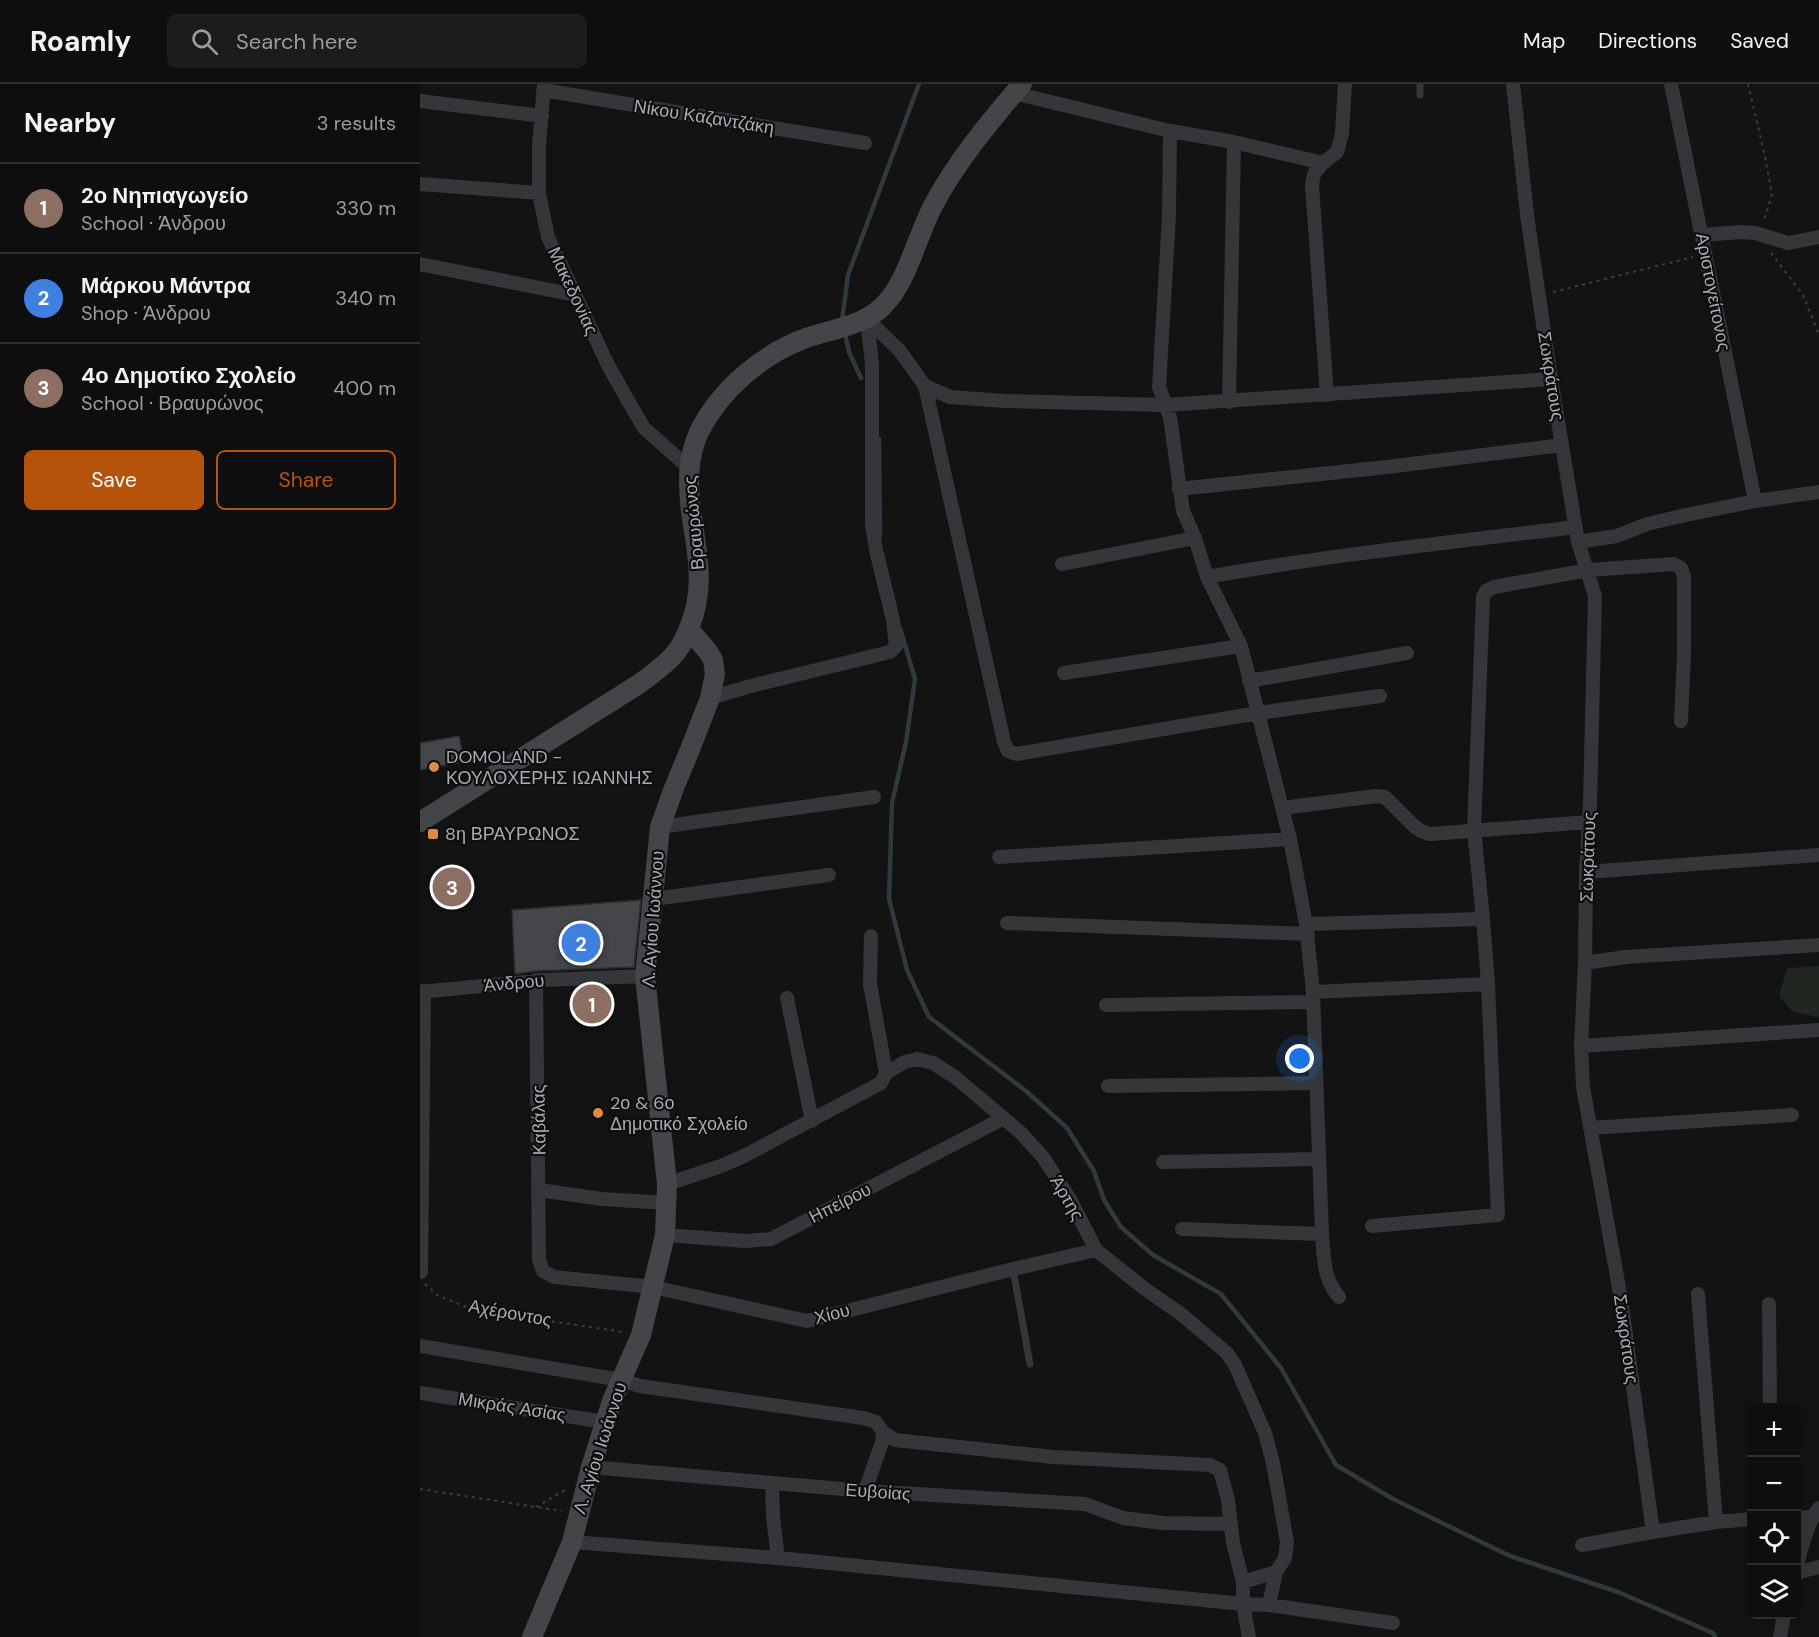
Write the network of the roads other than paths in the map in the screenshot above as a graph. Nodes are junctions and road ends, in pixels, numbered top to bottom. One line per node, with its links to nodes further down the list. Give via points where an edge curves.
1 (1346, 84): 13 (street, via 1337,152)
2 (1420, 84): 7 (lane)
3 (1513, 84): 21 (street, Σωκράτους)
4 (1671, 84): 16 (street, Αριστογείτονος)
5 (543, 87): 9 (street, Μακεδονίας); 12 (street, Νίκου Καζαντζάκη)
6 (1018, 89): 10 (street); 20 (street, Βραυρώνος, via 944,186 896,291 884,306)
7 (1420, 96)
8 (420, 101): 9 (street)
9 (542, 116): 15 (street, Μακεδονίας)
10 (1170, 131): 11 (street); 25 (street, via 1159,387)
11 (1234, 142): 13 (street); 24 (street)
12 (865, 143)
13 (1323, 163): 23 (street, via 1314,174 1312,185)
14 (420, 184): 15 (street)
15 (539, 193): 19 (street, Μακεδονίας, via 548,237)
16 (1702, 235): 17 (street, via 1755,233 1788,243); 30 (street, Αριστογείτονος)
17 (1819, 237)
18 (420, 264): 19 (street)
19 (575, 295): 27 (street, Μακεδονίας, via 644,428)
20 (860, 321): 22 (street, via 900,351); 27 (street, Βραυρώνος, via 803,339 746,373 704,424); 43 (street, via 872,364 872,524 896,646 890,652)
21 (1551, 380): 23 (street); 26 (street, Σωκράτους)
22 (925, 386): 25 (street, via 950,397); 44 (street, via 1008,752 1016,754)
23 (1327, 395): 24 (street)
24 (1229, 402): 25 (street)
25 (1166, 405): 28 (street)
26 (1562, 445): 28 (street); 31 (street, Σωκράτους)
27 (688, 468): 37 (street, Βραυρώνος, via 699,571 698,606)
28 (1179, 489): 32 (street, via 1183,511)
29 (1819, 492): 30 (street)
30 (1755, 501): 33 (street)
31 (1576, 527): 33 (street, Σωκράτους); 36 (street)
32 (1195, 538): 34 (street); 36 (street)
33 (1578, 542): 35 (street, Σωκράτους)
34 (1062, 564)
35 (1587, 570): 45 (street, via 1674,564 1681,568); 49 (street, Σωκράτους, via 1595,596); 51 (street, via 1494,586 1483,597)
36 (1207, 577): 38 (street)
37 (689, 628): 43 (street, Λ. Αγίου Ιωάννου, via 712,660 716,674); 48 (street, Βραυρώνος, via 672,657 639,684)
38 (1241, 646): 40 (street); 41 (street)
39 (1407, 653): 41 (street)
40 (1064, 673)
41 (1249, 681): 44 (street)
42 (1380, 696): 44 (street)
43 (710, 698): 50 (street, Λ. Αγίου Ιωάννου)
44 (1258, 713): 47 (street)
45 (1681, 721)
46 (874, 797): 50 (street)
47 (1282, 808): 51 (street, via 1385,797 1420,831 1430,834); 52 (street)
48 (420, 822)
49 (1589, 822): 51 (street); 55 (street, Σωκράτους)
50 (660, 827): 57 (street, Λ. Αγίου Ιωάννου)
51 (1474, 830): 58 (street)
52 (1290, 839): 54 (street); 60 (street)
53 (1819, 855): 55 (street)
54 (999, 857)
55 (1586, 872): 63 (street, Σωκράτους)
56 (829, 875): 57 (street)
57 (654, 899): 64 (street, Λ. Αγίου Ιωάννου)
58 (1483, 919): 60 (street); 66 (street)
59 (1007, 923): 60 (street)
60 (1307, 929): 68 (street)
61 (871, 936): 73 (street, via 870,984)
62 (1819, 945): 63 (street)
63 (1585, 963): 72 (street, Σωκράτους)
64 (645, 976): 65 (street, Άνδρου); 83 (street, Λ. Αγίου Ιωάννου)
65 (536, 980): 67 (street, Άνδρου); 82 (street, Καβάλας)
66 (1488, 984): 68 (street); 84 (street, via 1498,1215)
67 (422, 992): 91 (street)
68 (1313, 997): 70 (street); 74 (street)
69 (787, 998): 78 (street)
70 (1106, 1005)
71 (1819, 1030): 72 (street)
72 (1581, 1046): 79 (street, Σωκράτους)
73 (886, 1073): 77 (street, Άρτης, via 916,1059 933,1062); 78 (street, Άρτης, via 881,1083)
74 (1316, 1083): 75 (street); 80 (street)
75 (1108, 1086)
76 (1792, 1115): 79 (street)
77 (1004, 1118): 87 (street, Ηπείρου, via 771,1239); 88 (street, Άρτης, via 1043,1157)
78 (812, 1121): 83 (street, Άρτης)
79 (1590, 1128): 111 (street, Σωκράτους, via 1621,1299)
80 (1319, 1159): 81 (street); 86 (street)
81 (1163, 1162)
82 (539, 1190): 83 (street, via 602,1199); 89 (street, Καβάλας)
83 (667, 1193): 87 (street, Λ. Αγίου Ιωάννου)
84 (1372, 1226)
85 (1182, 1229): 86 (street)
86 (1322, 1234): 94 (street, via 1327,1277)
87 (665, 1235): 92 (street, Λ. Αγίου Ιωάννου)
88 (1096, 1250): 90 (street, Χίου); 117 (street, Άρτης, via 1181,1314 1236,1365 1265,1433 1273,1463 1287,1542 1285,1558)
89 (539, 1259): 92 (street, Χίου, via 543,1270 554,1277)
90 (1013, 1269): 92 (street, Χίου, via 807,1321); 97 (lane)
91 (421, 1272)
92 (653, 1287): 98 (street, Λ. Αγίου Ιωάννου, via 641,1335)
93 (1698, 1294): 109 (street)
94 (1339, 1297)
95 (1768, 1304): 100 (street)
96 (420, 1346): 98 (street)
97 (1030, 1364)
98 (621, 1380): 101 (street, Λ. Αγίου Ιωάννου); 102 (street, via 863,1418 876,1422)
99 (420, 1392): 101 (street, Μικράς Ασίας)
100 (1770, 1403)
101 (605, 1422): 103 (street, Λ. Αγίου Ιωάννου)
102 (883, 1432): 105 (street); 110 (street, via 895,1440 1053,1457 1210,1465 1220,1470)
103 (590, 1472): 104 (street, Ευβοίας); 112 (street, Λ. Αγίου Ιωάννου)
104 (772, 1483): 105 (street, Ευβοίας); 114 (street)
105 (865, 1491): 110 (street, Ευβοίας, via 1085,1504 1123,1518)
106 (1816, 1512): 107 (street); 115 (street)
107 (1801, 1517)
108 (1747, 1520): 109 (street)
109 (1716, 1522): 111 (street)
110 (1230, 1524): 119 (street)
111 (1653, 1532): 113 (street)
112 (572, 1542): 114 (street); 124 (street, Λ. Αγίου Ιωάννου)
113 (1582, 1545)
114 (778, 1558): 120 (street)
115 (1798, 1565)
116 (1819, 1567): 118 (street)
117 (1276, 1572): 119 (street); 121 (street, Άρτης)
118 (1801, 1572)
119 (1243, 1582): 120 (street)
120 (1243, 1604): 121 (street); 125 (street)
121 (1269, 1605): 123 (street)
122 (1783, 1619): 126 (street)
123 (1394, 1623)
124 (532, 1637)
125 (1249, 1637)
126 (1780, 1637)

